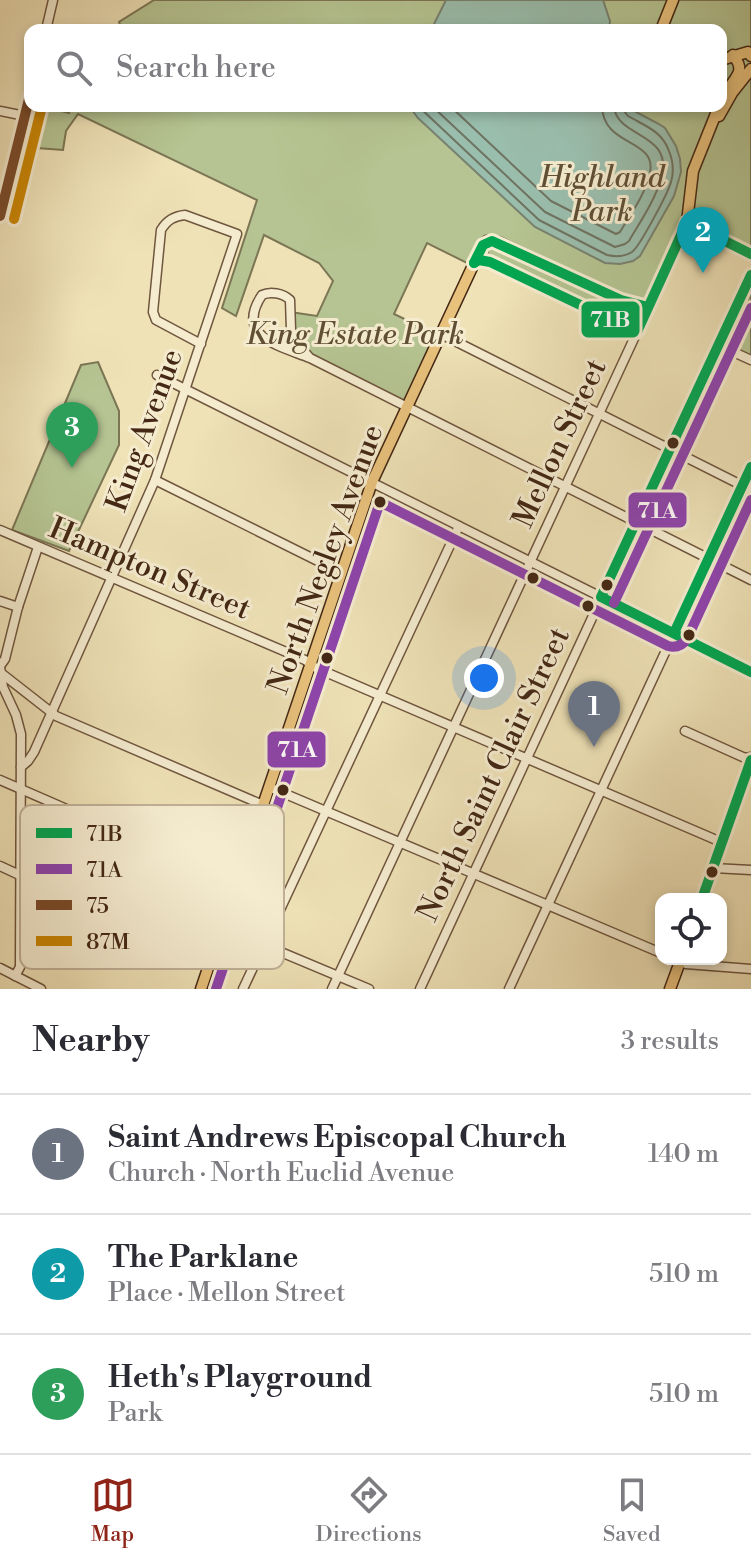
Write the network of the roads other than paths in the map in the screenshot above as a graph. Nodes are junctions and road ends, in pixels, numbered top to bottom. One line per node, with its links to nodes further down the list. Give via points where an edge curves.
1 (53, 0): 3 (street)
2 (673, 0): 4 (main road)
3 (47, 24)
4 (663, 24)
5 (750, 53): 6 (main road)
6 (733, 55): 7 (main road); 9 (main road, via 740,69)
7 (727, 58)
8 (751, 69): 10 (main road)
9 (727, 92)
10 (727, 102)
11 (0, 111): 15 (street)
12 (26, 112): 15 (street)
13 (717, 112): 16 (main road)
14 (721, 112): 16 (main road)
15 (25, 116): 17 (street)
16 (710, 132): 18 (main road, Mellon Street, via 693,171)
17 (0, 216)
18 (687, 222): 19 (main road); 22 (main road, Mellon Street)
19 (751, 254)
20 (474, 263): 22 (main road, North Negley Avenue, via 483,244 498,242 621,300); 23 (main road, via 490,262); 24 (main road, North Negley Avenue)
21 (751, 275): 27 (street, North Saint Clair Street)
22 (648, 307): 23 (main road, Mellon Street)
23 (637, 332): 34 (street, Mellon Street)
24 (441, 334): 33 (main road, North Negley Avenue); 34 (street)
25 (293, 336): 28 (street); 28 (street, via 290,300 264,293 255,310 256,331); 29 (street)
26 (201, 344): 26 (street, King Avenue, via 156,320 153,312 161,230 177,215 237,233); 32 (street, King Avenue)
27 (718, 345): 30 (street); 35 (street, North Saint Clair Street)
28 (284, 347): 29 (street)
29 (310, 358): 33 (street)
30 (751, 360)
31 (157, 375): 32 (street)
32 (185, 389): 37 (street, King Avenue); 38 (street)
33 (407, 407): 38 (main road, North Negley Avenue); 39 (street)
34 (599, 414): 35 (street); 39 (street, Mellon Street)
35 (670, 449): 40 (street); 41 (street, North Saint Clair Street)
36 (751, 467): 40 (street)
37 (155, 480): 47 (street); 48 (street, King Avenue)
38 (372, 482): 42 (street); 47 (main road, North Negley Avenue)
39 (565, 487): 41 (street); 46 (street, Mellon Street)
40 (747, 488): 45 (street)
41 (636, 522): 45 (street); 50 (street, North Saint Clair Street)
42 (459, 526): 46 (street); 57 (street)
43 (0, 530): 44 (street, Hampton Street)
44 (38, 547): 48 (street, Hampton Street); 52 (street)
45 (709, 559): 49 (street); 53 (street)
46 (531, 562): 50 (street); 59 (street, Mellon Street)
47 (342, 573): 54 (main road, North Negley Avenue)
48 (112, 578): 54 (street, Hampton Street); 58 (street, King Avenue)
49 (751, 580)
50 (601, 597): 53 (street); 61 (street, North Saint Clair Street)
51 (0, 601): 52 (street)
52 (18, 607): 55 (street)
53 (674, 633): 56 (street); 67 (street)
54 (311, 664): 57 (street, Hampton Street); 65 (main road, North Negley Avenue)
55 (0, 670): 58 (street); 63 (street, via 21,734)
56 (751, 672)
57 (380, 696): 59 (street, Hampton Street); 70 (street)
58 (52, 713): 63 (street, King Avenue); 69 (street)
59 (454, 727): 61 (street, Hampton Street); 71 (street, Mellon Street)
60 (685, 731): 62 (street)
61 (526, 758): 67 (street, Hampton Street); 76 (street, North Saint Clair Street)
62 (751, 758): 72 (main road)
63 (21, 767): 66 (street)
64 (0, 780): 66 (street)
65 (269, 787): 69 (main road, North Negley Avenue); 70 (street)
66 (20, 788): 68 (street); 77 (street)
67 (601, 790): 72 (street, Hampton Street); 80 (street)
68 (59, 805)
69 (263, 805)
70 (327, 810): 71 (street); 79 (street)
71 (401, 842): 76 (street); 90 (street, Mellon Street)
72 (721, 842): 74 (main road)
73 (0, 866): 77 (street)
74 (713, 868): 75 (street); 78 (main road)
75 (751, 870)
76 (473, 873): 80 (street); 96 (street, North Saint Clair Street)
77 (20, 875): 89 (street, via 20,967)
78 (704, 893)
79 (284, 902)
80 (548, 905): 81 (street); 97 (street)
81 (655, 950)
82 (284, 953): 90 (street)
83 (677, 965): 98 (main road)
84 (699, 965): 88 (street)
85 (0, 968): 89 (street)
86 (207, 969): 92 (main road, North Negley Avenue)
87 (253, 969): 93 (street)
88 (751, 969)
89 (15, 976): 91 (street)
90 (338, 976): 94 (street, Mellon Street); 95 (street)
91 (41, 989)
92 (201, 989)
93 (243, 989)
94 (332, 989)
95 (369, 989)
96 (420, 989)
97 (509, 989)
98 (670, 989)

